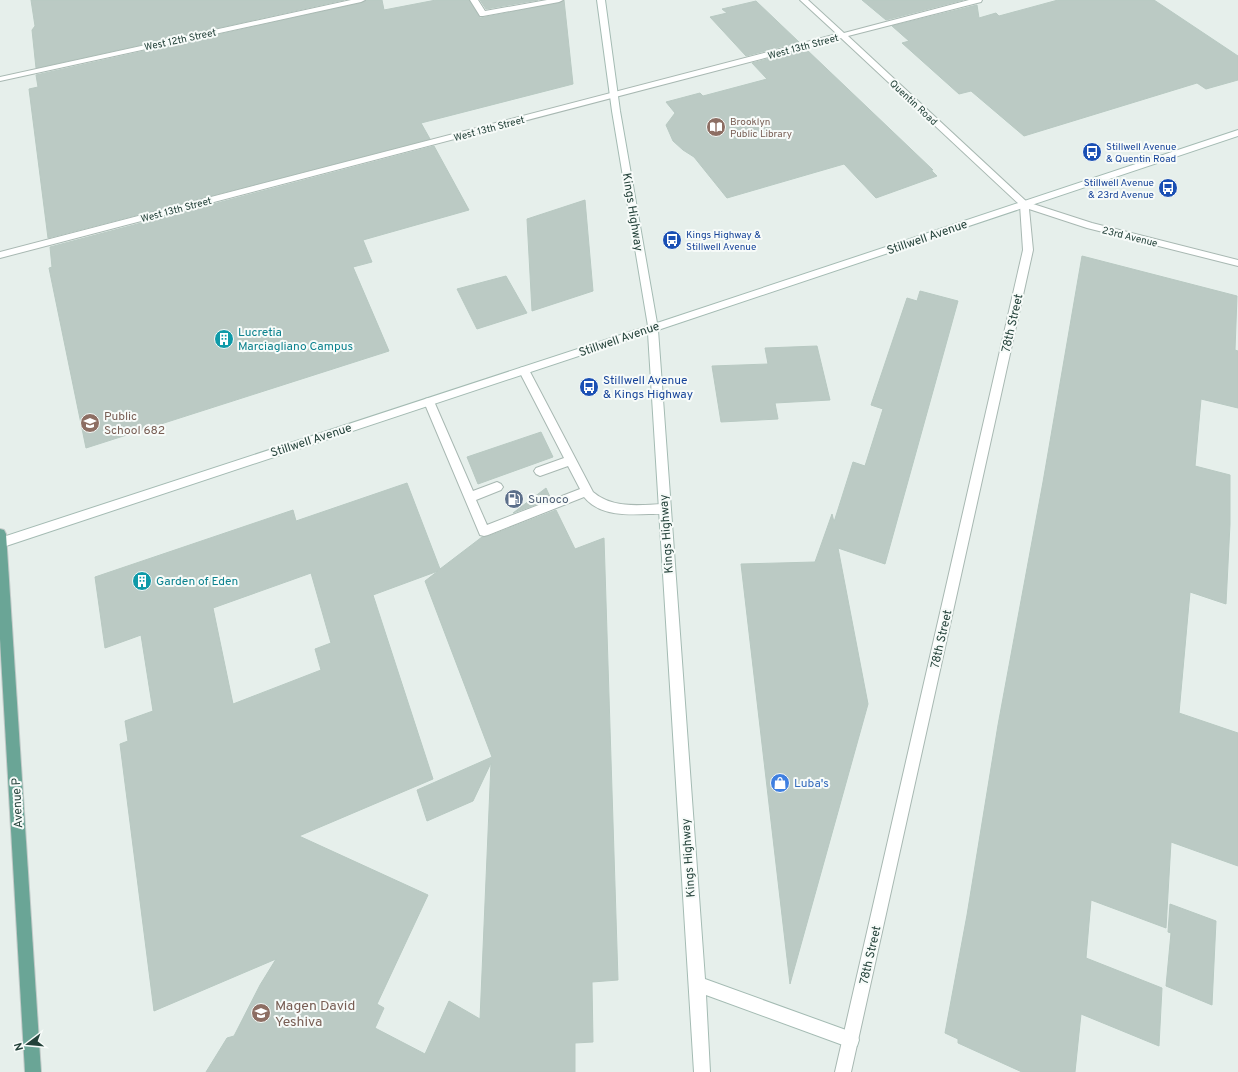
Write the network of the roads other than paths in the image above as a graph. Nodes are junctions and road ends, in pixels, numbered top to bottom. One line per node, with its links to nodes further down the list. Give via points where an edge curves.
1 (361, 0): 8 (street, West 12th Street)
2 (474, 0): 3 (street, via 483,14)
3 (559, 0)
4 (601, 0): 9 (street, Kings Highway)
5 (804, 0): 7 (street, Quentin Road)
6 (978, 0): 7 (street, West 13th Street)
7 (842, 35): 9 (street, West 13th Street); 11 (street, Quentin Road)
8 (0, 78)
9 (614, 96): 12 (street, West 13th Street); 14 (street, Kings Highway)
10 (1238, 133): 11 (street, Stillwell Avenue)
11 (1024, 204): 13 (street, 23rd Avenue, via 1090,226); 14 (street, Stillwell Avenue); 25 (street, 78th Street, via 1028,250)
12 (0, 255)
13 (1238, 263)
14 (653, 327): 15 (street, Stillwell Avenue); 22 (street, Kings Highway)
15 (524, 371): 16 (street, Stillwell Avenue); 17 (street)
16 (429, 402): 21 (street); 23 (street, Stillwell Avenue)
17 (570, 460): 18 (street); 20 (street)
18 (540, 471)
19 (497, 487): 21 (street)
20 (587, 491): 21 (street, via 484,531); 22 (street, via 595,501 608,508)
21 (470, 497)
22 (664, 509): 24 (street, Kings Highway)
23 (0, 540): 26 (main road, Avenue P)
24 (698, 984): 25 (street); 27 (street, Kings Highway)
25 (851, 1040): 28 (street, 78th Street)
26 (33, 1072)
27 (702, 1072)
28 (843, 1072)

